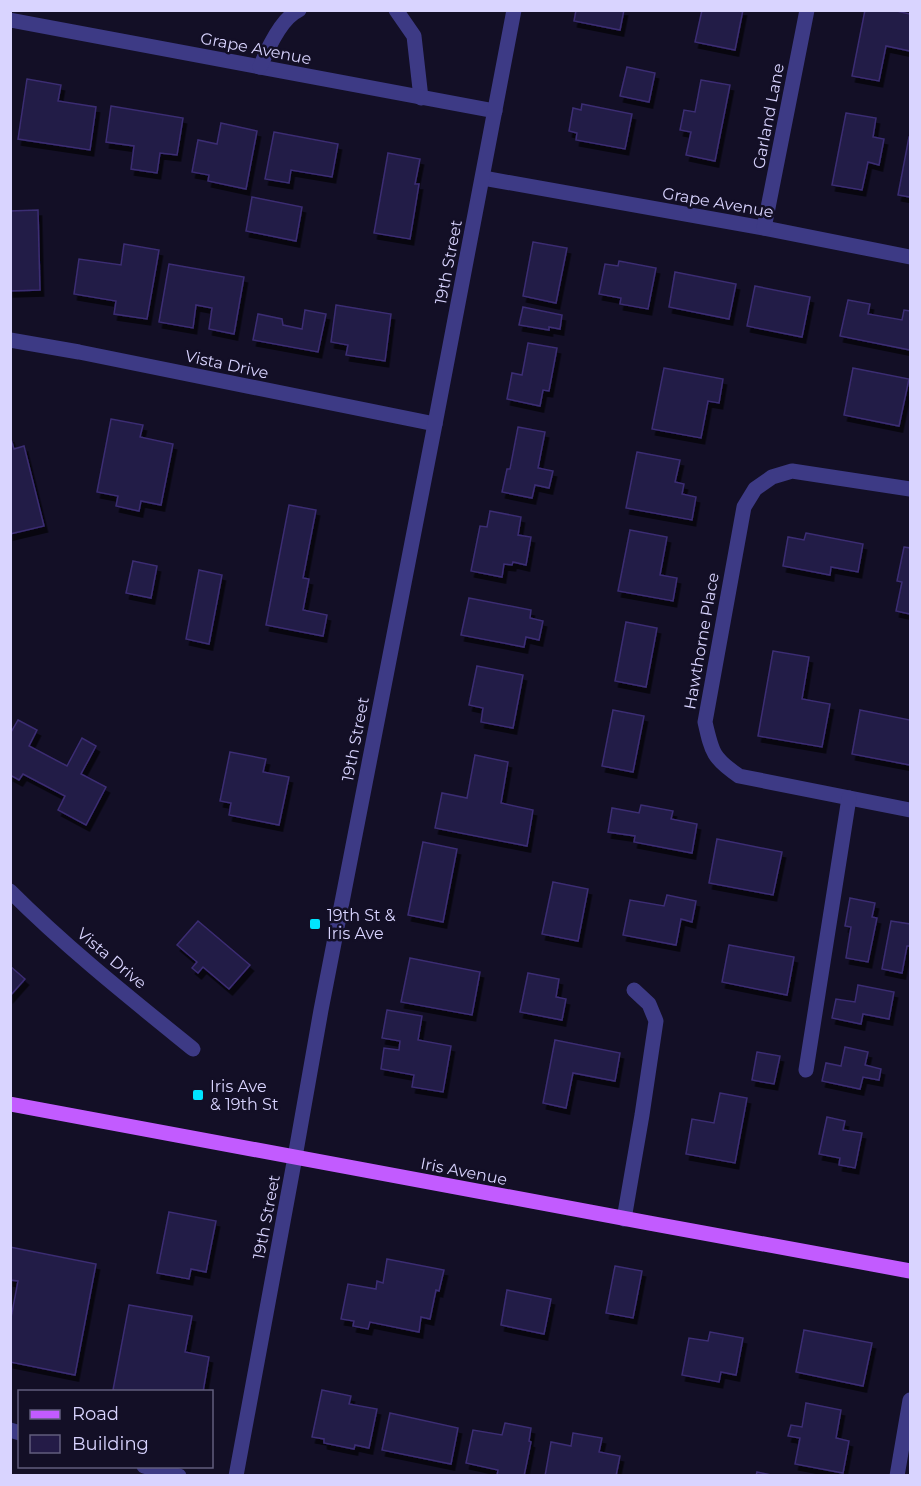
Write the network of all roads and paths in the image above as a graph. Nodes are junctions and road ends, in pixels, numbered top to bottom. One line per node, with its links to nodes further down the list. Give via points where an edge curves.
1 (298, 10): 6 (street, via 270,44)
2 (396, 10): 7 (street, via 414,36)
3 (514, 10): 8 (street, 19th Street)
4 (807, 10): 10 (street, Garland Lane)
5 (10, 20): 6 (street, Grape Avenue)
6 (260, 67): 7 (street, Grape Avenue)
7 (421, 98): 8 (street, Grape Avenue)
8 (495, 111): 9 (street, 19th Street)
9 (483, 178): 10 (street, Grape Avenue); 13 (street, 19th Street)
10 (764, 228): 11 (street, Grape Avenue)
11 (910, 257)
12 (10, 340): 13 (street, Vista Drive)
13 (435, 424): 22 (street, 19th Street)
14 (910, 489): 15 (street, Hawthorne Place, via 792,471 772,477 755,489 744,507 705,723 711,748 721,763 739,776)
15 (849, 798): 16 (street, Hawthorne Place); 20 (street)
16 (910, 810)
17 (10, 891): 19 (street, Vista Drive)
18 (634, 990): 23 (street, via 649,1004 656,1021)
19 (193, 1048)
20 (806, 1070)
21 (10, 1104): 22 (main road, Iris Avenue)
22 (295, 1157): 23 (main road, Iris Avenue); 28 (street, 19th Street)
23 (624, 1219): 24 (main road, Iris Avenue)
24 (910, 1271)
25 (910, 1400): 29 (street)
26 (148, 1468): 27 (street)
27 (179, 1476)
28 (236, 1476)
29 (897, 1476)

